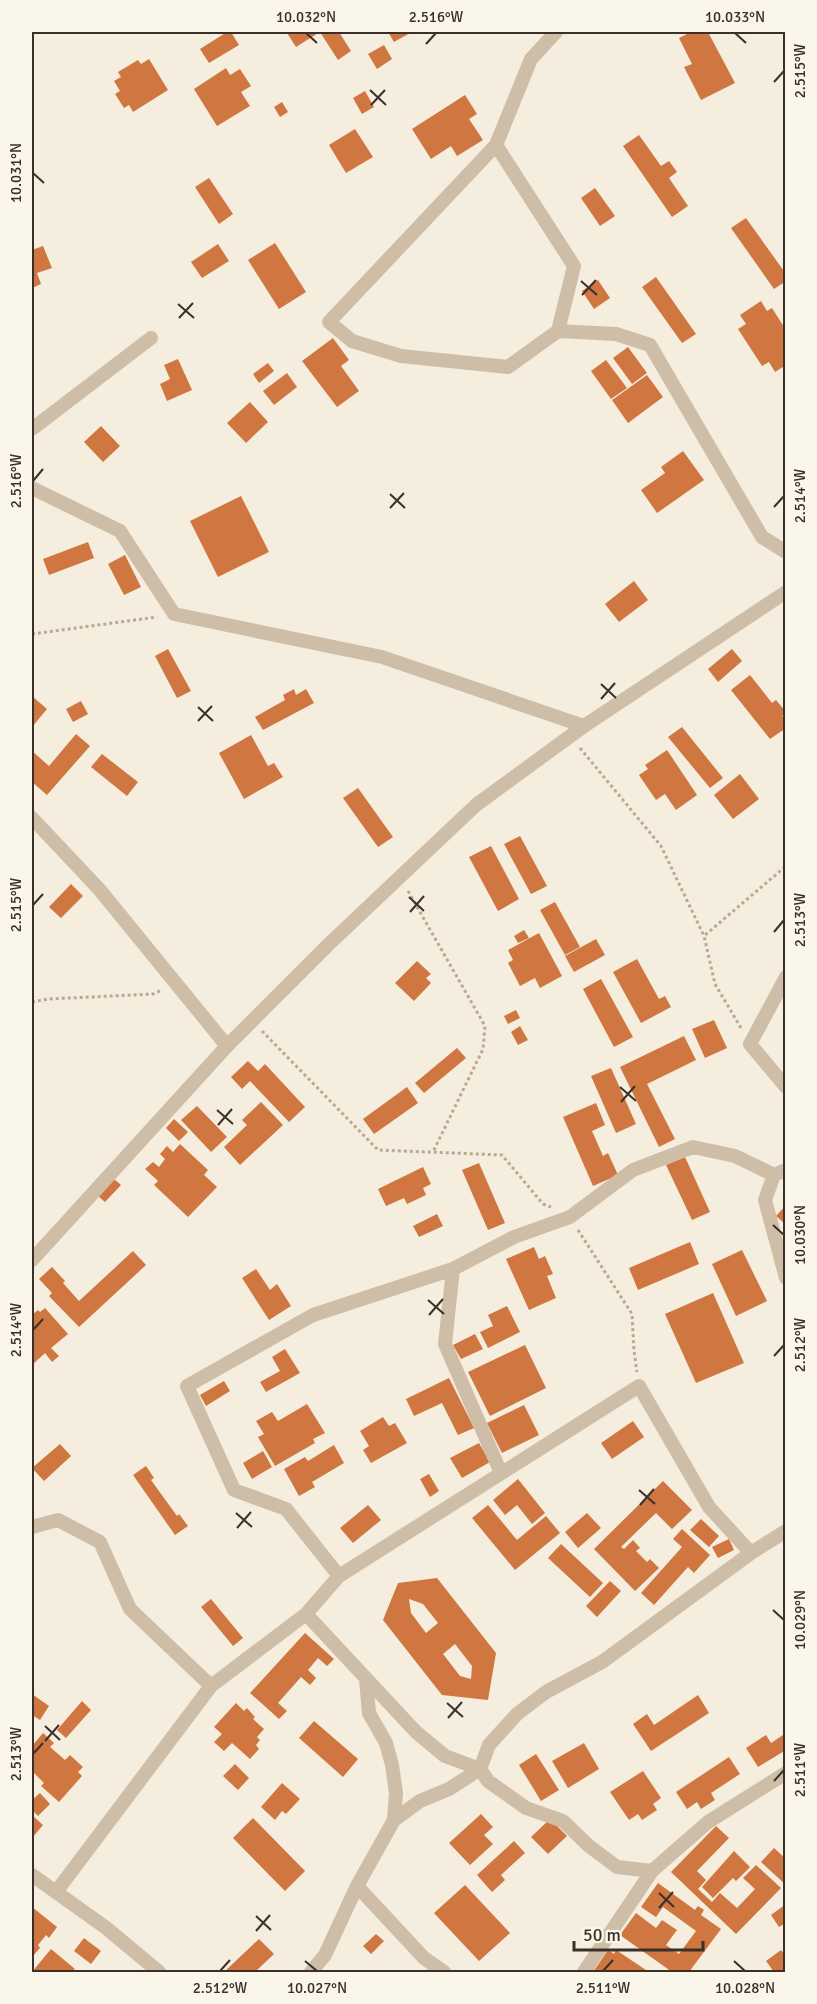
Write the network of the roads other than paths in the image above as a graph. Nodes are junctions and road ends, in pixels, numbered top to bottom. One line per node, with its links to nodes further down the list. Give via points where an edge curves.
1 (556, 32): 2 (street, via 531,59)
2 (496, 145): 3 (street, via 574,266); 3 (street, via 329,322 352,341 401,356 508,367)
3 (558, 331): 7 (street, via 616,334 650,345 762,537)
4 (151, 338): 5 (street)
5 (32, 429)
6 (32, 488): 9 (street, via 120,531 174,614 382,657)
7 (786, 552)
8 (786, 592): 9 (street)
9 (584, 726): 12 (street, via 476,805)
10 (32, 818): 12 (street, via 99,889)
11 (786, 977): 13 (street, via 750,1044)
12 (227, 1046): 15 (street)
13 (786, 1087)
14 (780, 1173): 16 (street, via 735,1156 693,1147 633,1170 570,1217 514,1237); 17 (street, via 765,1200)
15 (32, 1260)
16 (453, 1269): 18 (street, via 445,1344); 22 (street, via 313,1315 187,1386 234,1490 286,1509)
17 (786, 1278)
18 (501, 1473): 21 (street, via 639,1386 709,1507); 22 (street)
19 (32, 1527): 25 (street, via 58,1520 100,1542 130,1609)
20 (786, 1531): 21 (street)
21 (751, 1553): 26 (street, via 602,1662 546,1692 516,1714 489,1745)
22 (339, 1576): 23 (street)
23 (306, 1614): 24 (street); 25 (street)
24 (366, 1680): 26 (street, via 445,1756); 28 (street, via 369,1713 386,1743 392,1765)
25 (211, 1686): 32 (street)
26 (480, 1769): 28 (street, via 449,1789 420,1801); 29 (street, via 488,1781 526,1808 563,1821 617,1867)
27 (786, 1773): 29 (street, via 708,1822)
28 (394, 1820): 31 (street)
29 (652, 1870): 36 (street)
30 (32, 1875): 32 (street)
31 (357, 1886): 34 (street, via 325,1955); 35 (street, via 424,1959)
32 (56, 1892): 33 (street)
33 (159, 1972)
34 (311, 1972)
35 (444, 1972)
36 (584, 1972)

